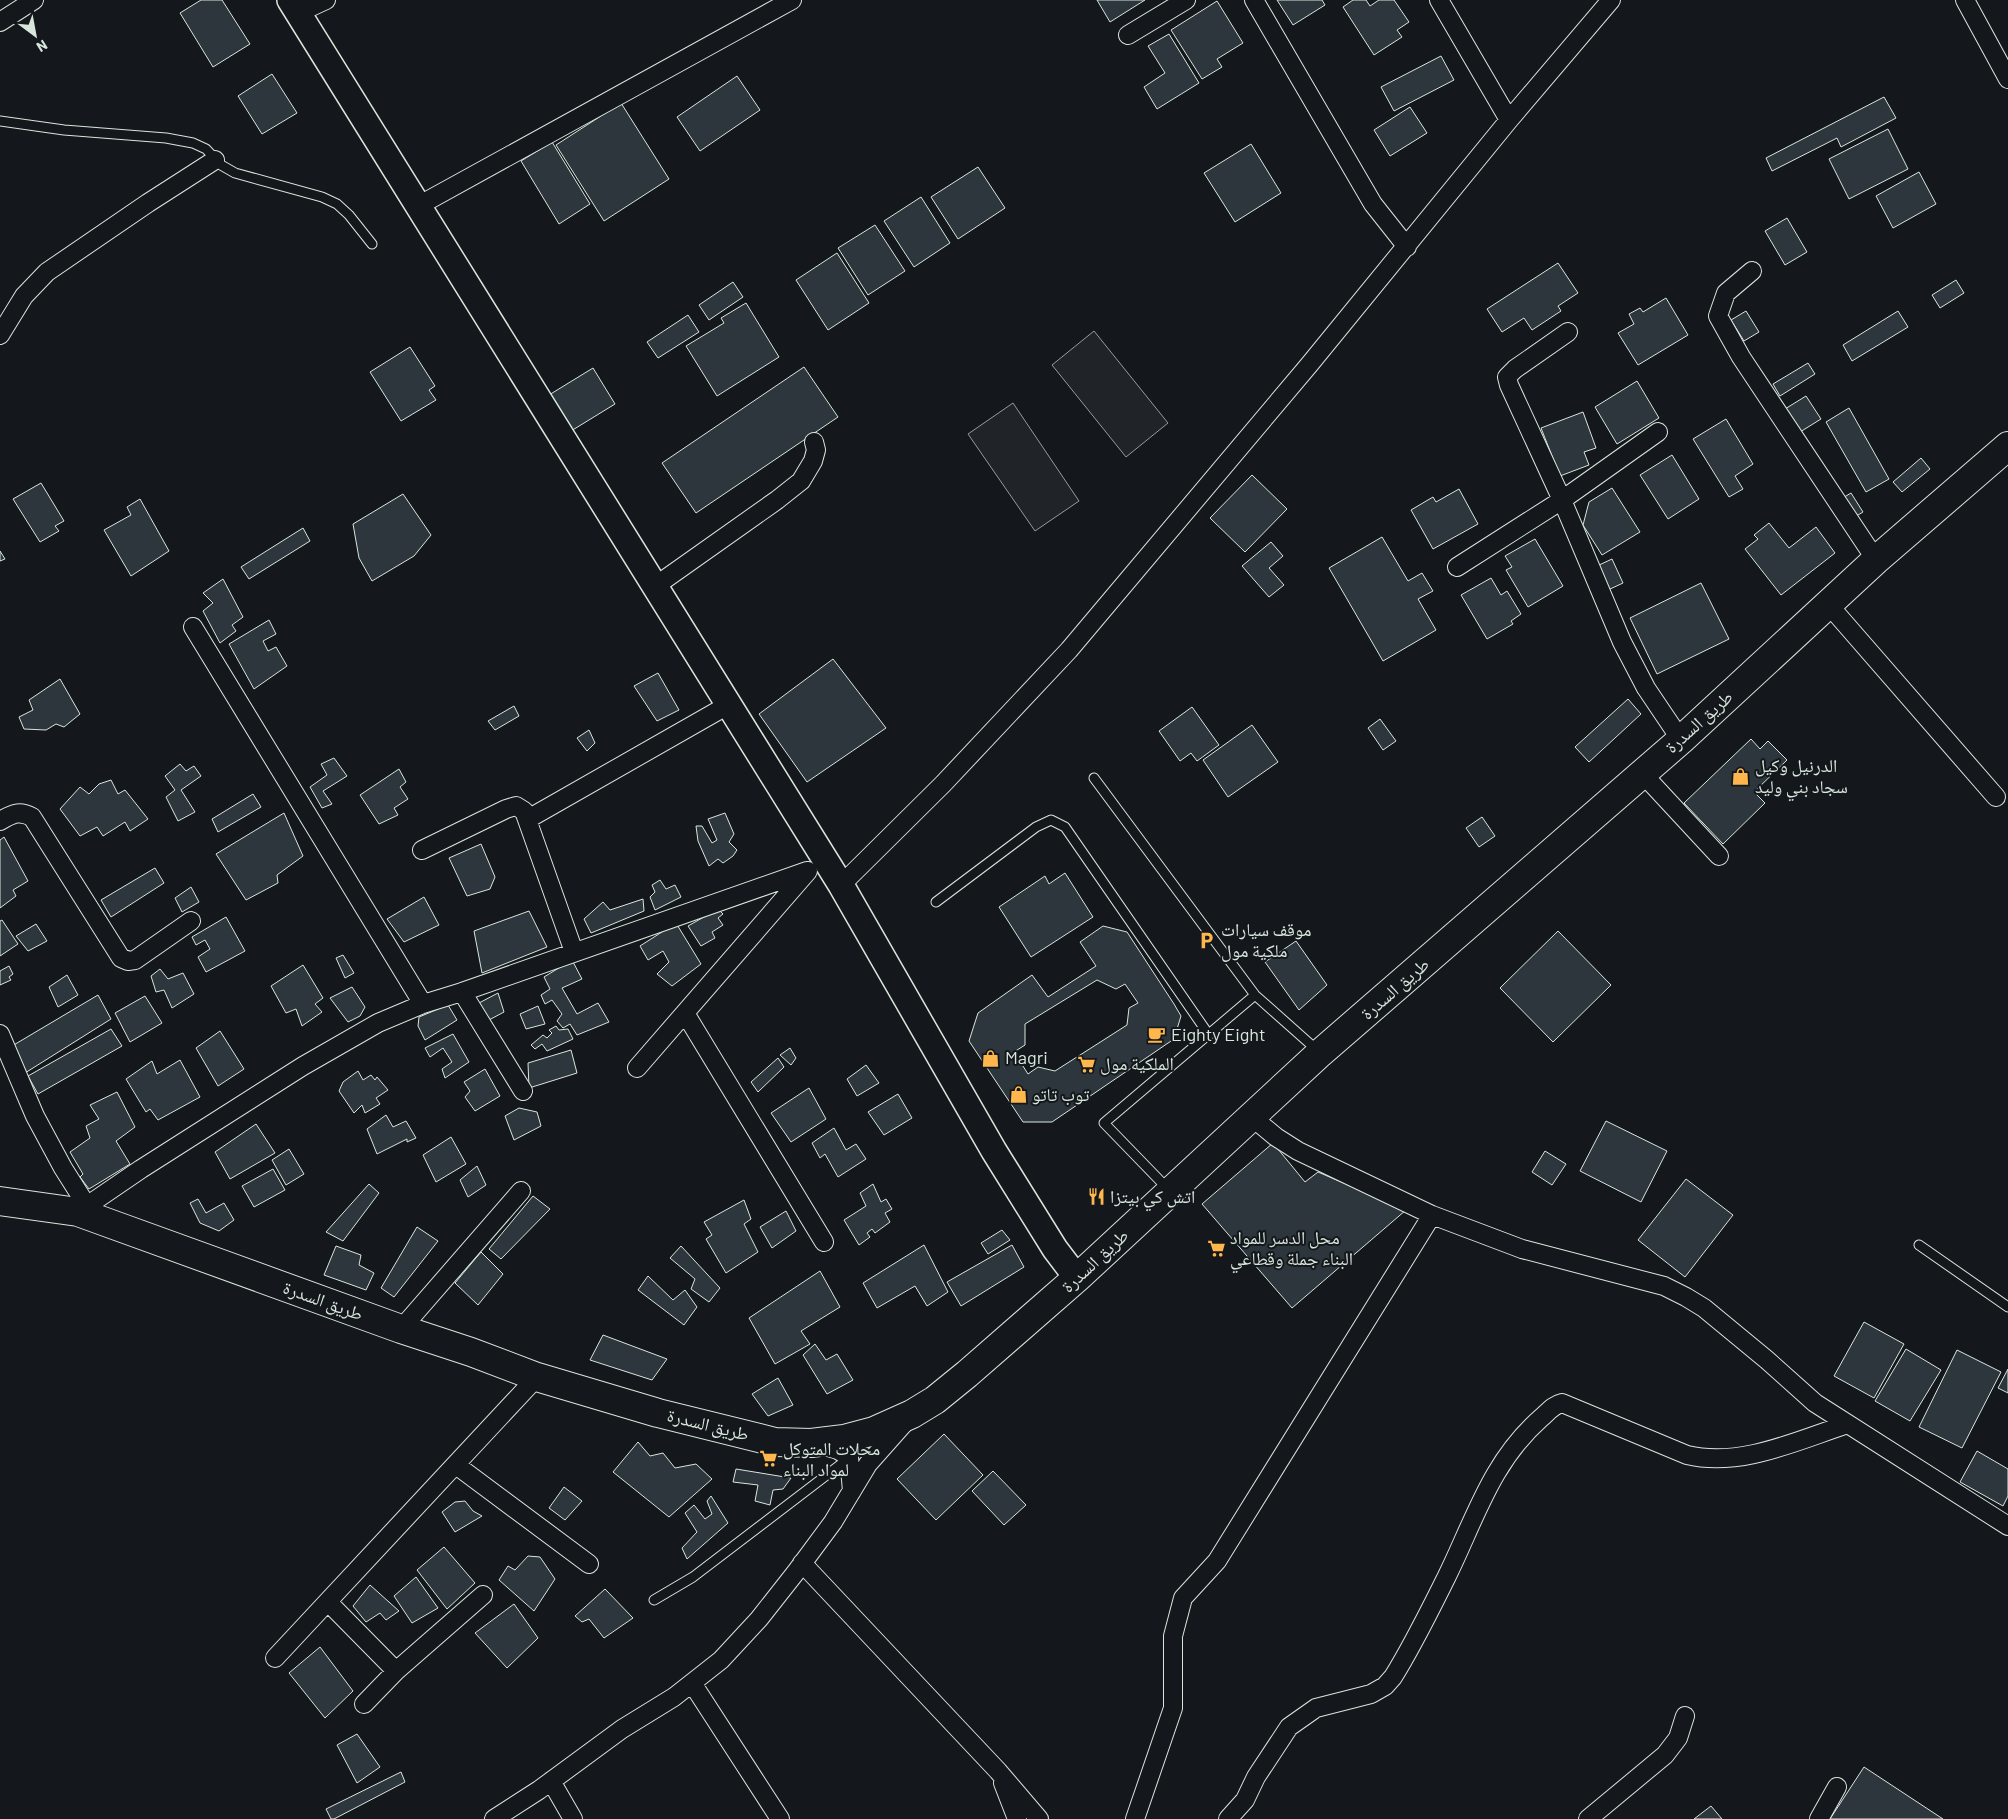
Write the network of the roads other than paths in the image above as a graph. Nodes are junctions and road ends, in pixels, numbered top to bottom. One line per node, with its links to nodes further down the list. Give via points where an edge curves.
1 (34, 0): 10 (street)
2 (326, 0): 9 (street)
3 (792, 0): 16 (street)
4 (1186, 0): 11 (street)
5 (1254, 0): 18 (street, via 1373,204)
6 (1439, 0): 13 (street)
7 (1964, 0): 12 (street)
8 (1602, 3): 13 (street)
9 (294, 7): 16 (street)
10 (0, 22)
11 (1128, 36)
12 (2008, 79)
13 (1509, 120): 18 (street)
14 (0, 122): 15 (lane, via 166,138 194,143 206,149)
15 (215, 160): 17 (lane, via 235,173 330,200 349,215); 21 (street, via 47,272 24,296)
16 (418, 206): 28 (street)
17 (372, 244)
18 (1407, 247): 41 (street, via 1069,650 944,784)
19 (1752, 271): 26 (street, via 1726,293 1718,316 1741,357)
20 (1568, 332): 25 (street, via 1507,377)
21 (0, 335)
22 (1658, 432): 25 (street)
23 (814, 442): 28 (street, via 813,461 801,480)
24 (2008, 446): 26 (main road, طريق السدرة)
25 (1562, 500): 27 (street); 32 (street, via 1634,666)
26 (1876, 560): 29 (main road, طريق السدرة)
27 (1457, 567)
28 (654, 586): 31 (street)
29 (1828, 604): 32 (main road, طريق السدرة); 35 (street)
30 (193, 627): 47 (street)
31 (728, 705): 36 (street); 40 (street)
32 (1681, 740): 33 (main road, طريق السدرة)
33 (1642, 773): 39 (street); 51 (main road, طريق السدرة)
34 (1094, 778): 46 (lane)
35 (1996, 796)
36 (528, 819): 38 (street, via 516,806 506,808); 44 (street)
37 (0, 821): 43 (street, via 13,813 23,812 32,817 120,958 135,960)
38 (422, 850)
39 (1719, 856)
40 (815, 864): 41 (street); 44 (street); 48 (street)
41 (841, 885): 62 (street, via 994,1151 1055,1249)
42 (936, 902): 50 (lane, via 1036,827 1051,820 1065,827)
43 (191, 921)
44 (574, 952): 45 (street)
45 (462, 992): 47 (street); 53 (street)
46 (1255, 996): 50 (lane); 51 (lane)
47 (423, 1004): 58 (street, via 378,1023 303,1066)
48 (686, 1013): 52 (street); 60 (street)
49 (0, 1034): 58 (street, via 36,1116)
50 (1209, 1035): 56 (lane, via 1104,1123)
51 (1320, 1053): 54 (main road, طريق السدرة)
52 (637, 1068)
53 (523, 1091)
54 (1252, 1117): 56 (main road, طريق السدرة); 59 (street, via 1276,1138 1298,1151)
55 (522, 1191): 64 (street)
56 (1170, 1192): 62 (main road, طريق السدرة)
57 (0, 1200): 58 (main road, طريق السدرة)
58 (83, 1209): 64 (main road, طريق السدرة)
59 (1432, 1215): 67 (street, via 1522,1248 1664,1286 1686,1297 1704,1308 1815,1403); 91 (street, via 1217,1561 1183,1598 1173,1636 1173,1708)
60 (824, 1242)
61 (1919, 1246): 63 (lane)
62 (1078, 1278): 66 (main road, طريق السدرة, via 967,1374)
63 (2008, 1307)
64 (401, 1329): 65 (main road, طريق السدرة)
65 (536, 1377): 68 (main road, طريق السدرة, via 658,1413 775,1442); 70 (street)
66 (912, 1414): 68 (main road, طريق السدرة, via 874,1431); 71 (street, via 868,1464)
67 (1848, 1424): 72 (street); 92 (street, via 1752,1455 1700,1458 1562,1403 1554,1405 1522,1435 1500,1466 1393,1677 1372,1694 1316,1708 1290,1727 1256,1777 1245,1800)
68 (811, 1443): 69 (street, via 838,1450)
69 (849, 1457): 71 (street); 76 (lane, via 693,1577)
70 (456, 1465): 74 (street); 77 (street)
71 (852, 1491): 73 (street)
72 (2008, 1526)
73 (802, 1563): 80 (street, via 721,1660); 83 (street)
74 (589, 1564)
75 (483, 1595): 79 (street)
76 (654, 1600)
77 (328, 1602): 78 (street); 79 (street)
78 (275, 1658)
79 (396, 1670): 81 (street)
80 (692, 1683): 84 (street); 88 (street)
81 (364, 1704)
82 (1685, 1716): 93 (street, via 1678,1738 1665,1755)
83 (998, 1771): 89 (street); 90 (street)
84 (551, 1781): 86 (street); 87 (street)
85 (1837, 1787): 94 (street)
86 (494, 1819)
87 (573, 1819)
88 (780, 1819)
89 (1017, 1819)
90 (1039, 1819)
91 (1135, 1819)
92 (1228, 1819)
93 (1588, 1819)
94 (1818, 1819)

